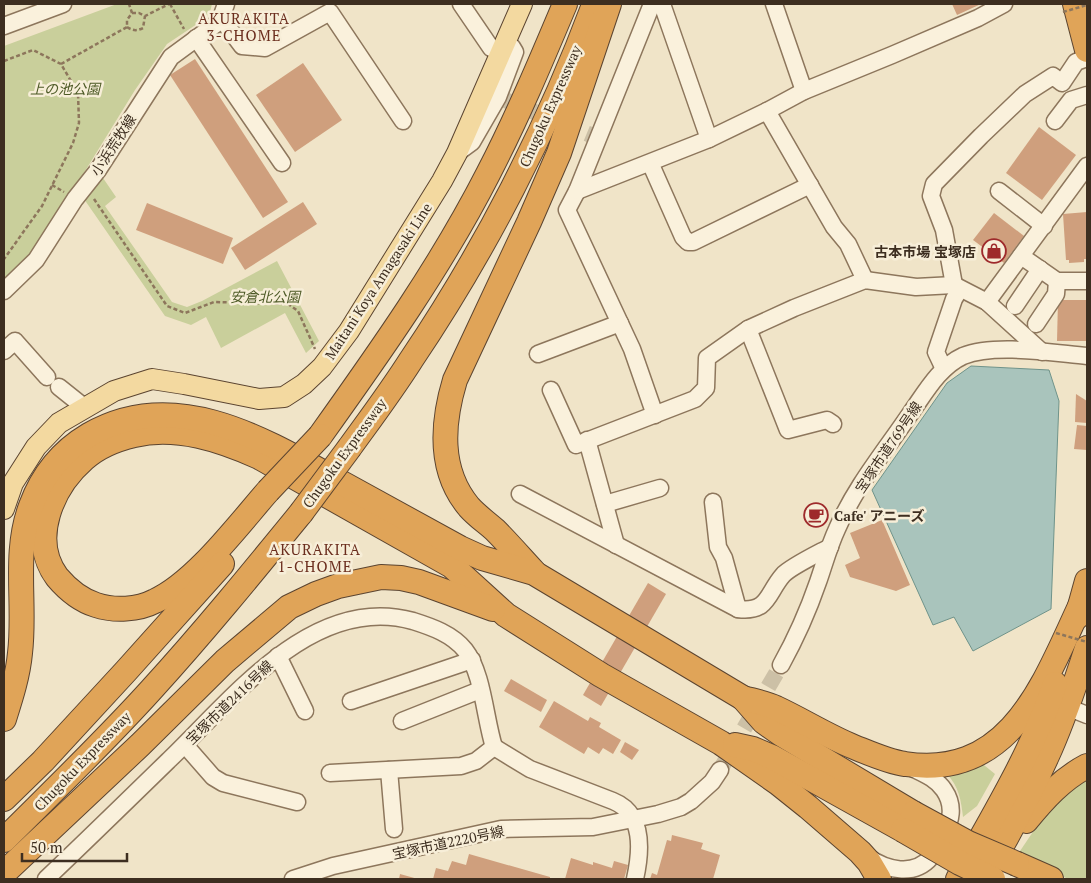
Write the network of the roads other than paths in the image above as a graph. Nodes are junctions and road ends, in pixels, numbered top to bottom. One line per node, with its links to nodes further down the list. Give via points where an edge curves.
1 (63, 4): 13 (street)
2 (461, 4): 15 (street, via 491,48)
3 (522, 4): 15 (main road, Maitani Koya Amagasaki Line)
4 (565, 4): 54 (highway, Chugoku Expressway, bridge, via 527,95 488,175 442,255 389,339 320,436)
5 (594, 4): 89 (highway, Chugoku Expressway, bridge, via 553,106 491,227 412,359 350,447 244,584 150,692)
6 (609, 4): 61 (highway, via 559,153 455,380 445,424 447,465 459,492 474,512)
7 (652, 4): 28 (street)
8 (662, 4): 23 (street)
9 (774, 4): 18 (street)
10 (1001, 4): 18 (street, via 978,18)
11 (1069, 8): 16 (highway)
12 (224, 11): 14 (street, 小浜荒牧線); 21 (street, via 242,46 265,48 330,12)
13 (4, 26)
14 (192, 37): 24 (street); 37 (street, 小浜荒牧線, via 170,57 36,260)
15 (502, 47): 49 (main road, Maitani Koya Amagasaki Line, via 442,181 349,331 322,367 304,384 284,397 259,399 152,379 114,391)
16 (1087, 50)
17 (1087, 58): 36 (street, via 1076,62 1062,83 1053,76 1025,94 934,184 931,196 944,230)
18 (804, 91): 20 (street)
19 (1087, 95): 22 (street, via 1071,100)
20 (767, 111): 23 (street); 27 (street)
21 (403, 121)
22 (1056, 121)
23 (709, 139): 28 (street)
24 (282, 163)
25 (652, 167): 27 (street, via 688,242)
26 (1086, 170): 30 (street)
27 (810, 186): 33 (street, via 848,244)
28 (578, 191): 40 (street, via 567,210)
29 (999, 191): 30 (street)
30 (1044, 226): 31 (street)
31 (1022, 256): 32 (street); 38 (street)
32 (1040, 269): 34 (street); 39 (street)
33 (865, 280): 36 (street, via 916,288); 42 (street)
34 (1058, 281): 35 (street); 41 (street, via 1056,294)
35 (1087, 281)
36 (957, 287): 38 (street); 47 (street, via 936,352)
37 (4, 291)
38 (987, 302): 44 (street)
39 (1014, 306)
40 (620, 323): 45 (street); 50 (street)
41 (1036, 324)
42 (748, 329): 50 (street, via 707,358 706,388 695,399); 51 (street, via 788,430 827,420)
43 (4, 351): 49 (street, via 15,341 53,382)
44 (1042, 352): 46 (street, 宝塚市道769号線); 47 (street, 宝塚市道769号線, via 985,350 963,356)
45 (538, 354)
46 (1087, 356)
47 (944, 369): 60 (street, 宝塚市道769号線, via 862,485)
48 (551, 390): 52 (street, via 576,445)
49 (84, 407): 58 (main road, Maitani Koya Amagasaki Line, via 59,423 36,447 13,483)
50 (655, 415): 52 (street)
51 (833, 424)
52 (586, 440): 57 (street)
53 (660, 488): 57 (street)
54 (272, 494): 64 (highway, via 176,588 155,602 139,607 101,607 78,598 51,568 45,552 44,531 48,512 68,475 84,459 98,449 135,435 190,434 259,457 452,566); 84 (highway, Chugoku Expressway, via 218,569 44,760)
55 (520, 494): 59 (street)
56 (713, 502): 63 (street, via 718,547)
57 (605, 504): 59 (street)
58 (4, 509)
59 (616, 545): 63 (street)
60 (830, 547): 63 (street, via 784,574 766,601 758,607); 68 (street, 宝塚市道769号線, via 797,636)
61 (534, 573): 70 (highway); 74 (highway, via 460,548 277,447 225,425 204,419 151,415 114,423 66,451 42,481 30,506 21,550 20,653)
62 (1085, 592): 79 (highway, via 1046,680 997,743 976,756 951,764); 91 (highway, via 1031,744 1006,793)
63 (738, 609)
64 (506, 614): 76 (highway, via 601,675); 92 (highway, via 441,589 401,578 381,577 316,594 289,608 225,662)
65 (1087, 648): 73 (highway)
66 (278, 656): 67 (street, 宝塚市道2416号線, via 324,628 357,618 379,616 430,626 464,648); 72 (street); 77 (street, 宝塚市道2416号線, via 253,676)
67 (472, 660): 69 (street, 宝塚市道2416号線); 71 (street)
68 (781, 665)
69 (480, 690): 75 (street); 78 (street, 宝塚市道2416号線)
70 (743, 698): 79 (highway, via 775,707 834,738); 87 (highway, via 764,722)
71 (351, 701)
72 (305, 711)
73 (1077, 711): 93 (highway, via 1048,755)
74 (4, 719)
75 (402, 721)
76 (721, 743): 87 (highway, via 753,749 772,757); 90 (highway, via 793,794)
77 (185, 745): 85 (street, via 223,784); 94 (street, 宝塚市道2416号線)
78 (494, 747): 81 (street, via 476,761 461,766); 86 (street, via 530,769 618,803)
79 (903, 764): 90 (street, via 928,776 943,788 951,806 949,825 932,856 916,867 886,868)
80 (1087, 766): 93 (highway, via 1042,800)
81 (389, 770): 83 (street); 88 (street)
82 (720, 770): 86 (street, 宝塚市道2220号線, via 691,801)
83 (330, 773)
84 (4, 799)
85 (297, 802)
86 (635, 820): 95 (street, 宝塚市道2220号線, via 593,827 501,829 333,866); 96 (street, via 639,846)
87 (908, 822): 91 (highway, bridge)
88 (394, 829)
89 (4, 840)
90 (860, 852): 97 (highway)
91 (962, 862): 93 (highway, bridge); 93 (highway, bridge)
92 (4, 873)
93 (997, 874): 98 (highway)
94 (46, 879)
95 (293, 879)
96 (636, 879)
97 (879, 879)
98 (1051, 879)

